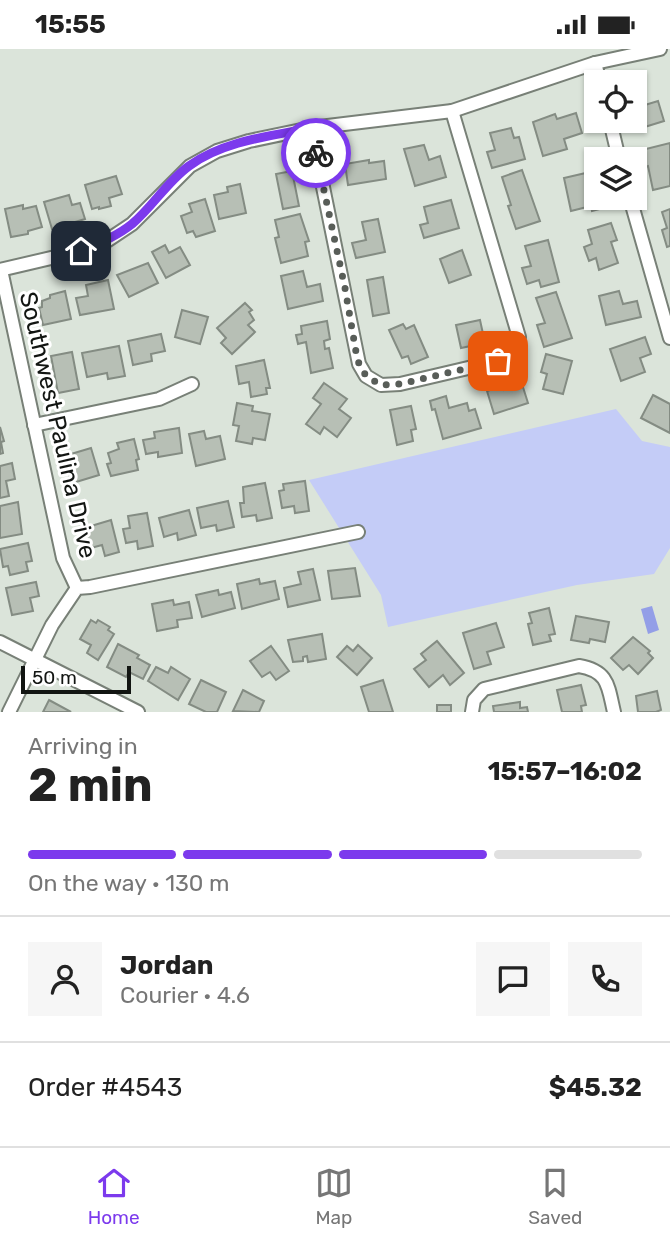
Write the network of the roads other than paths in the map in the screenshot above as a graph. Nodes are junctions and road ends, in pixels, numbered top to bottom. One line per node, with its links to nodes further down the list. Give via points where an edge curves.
1 (660, 49): 2 (street)
2 (595, 63): 3 (street); 4 (street)
3 (597, 70)
4 (452, 111): 5 (street); 5 (street, via 519,337 512,351 498,361 400,384 381,385 366,376 359,364)
5 (311, 128): 7 (street, via 217,151 190,166 132,224 108,240)
6 (633, 210): 8 (street)
7 (1, 270): 10 (street, Southwest Paulina Drive)
8 (670, 338)
9 (192, 384): 10 (street, via 159,399)
10 (34, 425): 12 (street, Southwest Paulina Drive, via 63,558)
11 (358, 531): 12 (street)
12 (76, 588): 14 (street)
13 (0, 642): 14 (street)
14 (33, 660): 15 (street); 16 (street)
15 (9, 712)
16 (138, 712)
17 (472, 712): 18 (street, via 474,700 484,689 579,666 592,668 605,678)
18 (614, 712)

